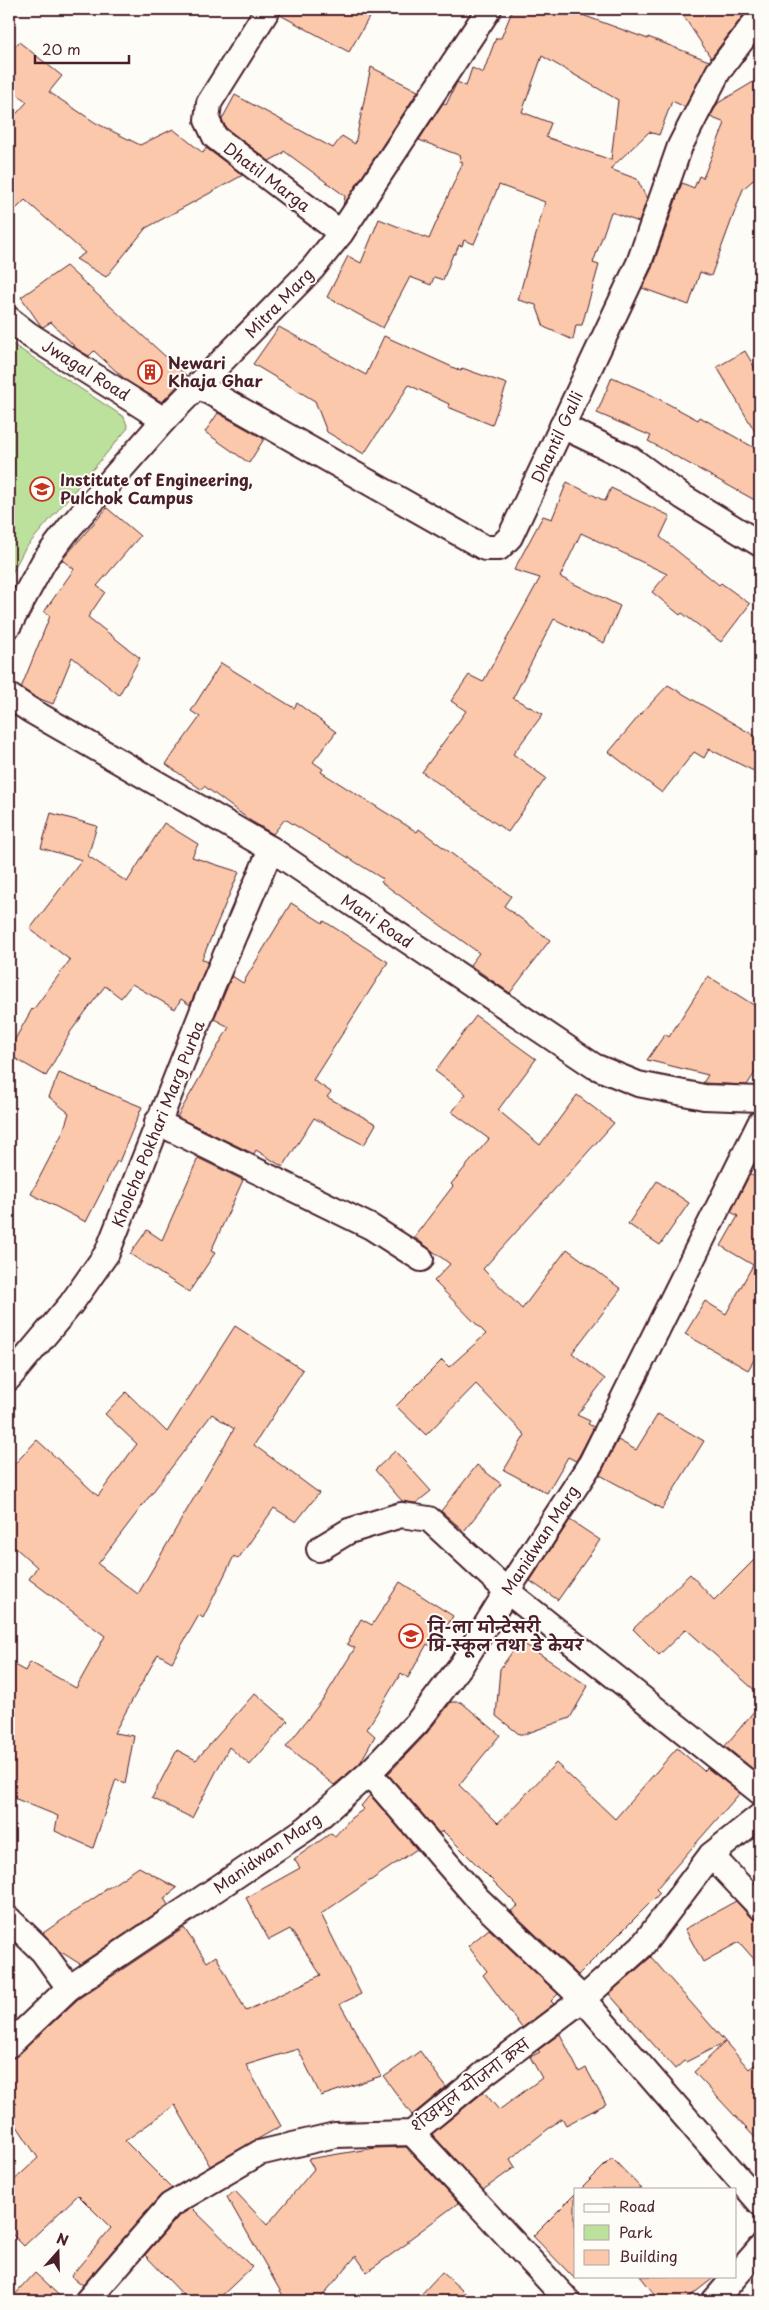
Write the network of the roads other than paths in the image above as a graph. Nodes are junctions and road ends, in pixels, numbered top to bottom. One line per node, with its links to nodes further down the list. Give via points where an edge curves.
1 (268, 9): 4 (street, Dhatil Marga, via 209,103 207,120 215,137)
2 (489, 9): 4 (street, Mitra Marg)
3 (760, 16): 8 (street, Dhantil Galli, via 718,72 680,146 639,263)
4 (341, 233): 6 (street, Mitra Marg, via 313,268)
5 (9, 319): 7 (street, Jwagal Road)
6 (197, 385): 7 (street, Mitra Marg); 8 (street, Dhantil Galli, via 484,548 499,548 510,537)
7 (164, 420): 10 (street, Mitra Marg, via 44,561)
8 (562, 426): 9 (street, via 631,459 683,497)
9 (760, 544)
10 (9, 626)
11 (9, 696): 12 (street, Mani Road)
12 (271, 849): 13 (street, Mani Road, via 594,1066 638,1084 704,1097); 14 (street, Kholcha Pokhari Marg Purba)
13 (760, 1099)
14 (157, 1122): 16 (street, via 371,1228); 17 (street, Kholcha Pokhari Marg Purba, via 107,1254 71,1304)
15 (760, 1123): 19 (street, Manidwan Marg, via 591,1463)
16 (421, 1259)
17 (9, 1378)
18 (319, 1549): 19 (street, via 349,1530 401,1515 429,1519)
19 (507, 1591): 20 (street, Manidwan Marg, via 462,1664 417,1723); 21 (street)
20 (369, 1772): 26 (street, Manidwan Marg, via 307,1828); 27 (street, via 477,1898)
21 (760, 1792)
22 (760, 1816): 23 (street, शंखमुल योजना क्रस)
23 (711, 1855): 24 (street); 27 (street, शंखमुल योजना क्रस, via 642,1946)
24 (760, 1907)
25 (9, 1919): 26 (street, via 43,1952)
26 (70, 1988): 28 (street, Manidwan Marg)
27 (583, 1999): 29 (street, शंखमुल योजना क्रस); 30 (street)
28 (9, 2045)
29 (412, 2133): 34 (street, शंखमुल योजना क्रस, via 335,2135 259,2153 170,2205); 35 (street)
30 (760, 2203)
31 (760, 2248): 32 (street)
32 (736, 2276)
33 (734, 2278): 36 (street)
34 (87, 2301)
35 (568, 2301)
36 (714, 2301)

